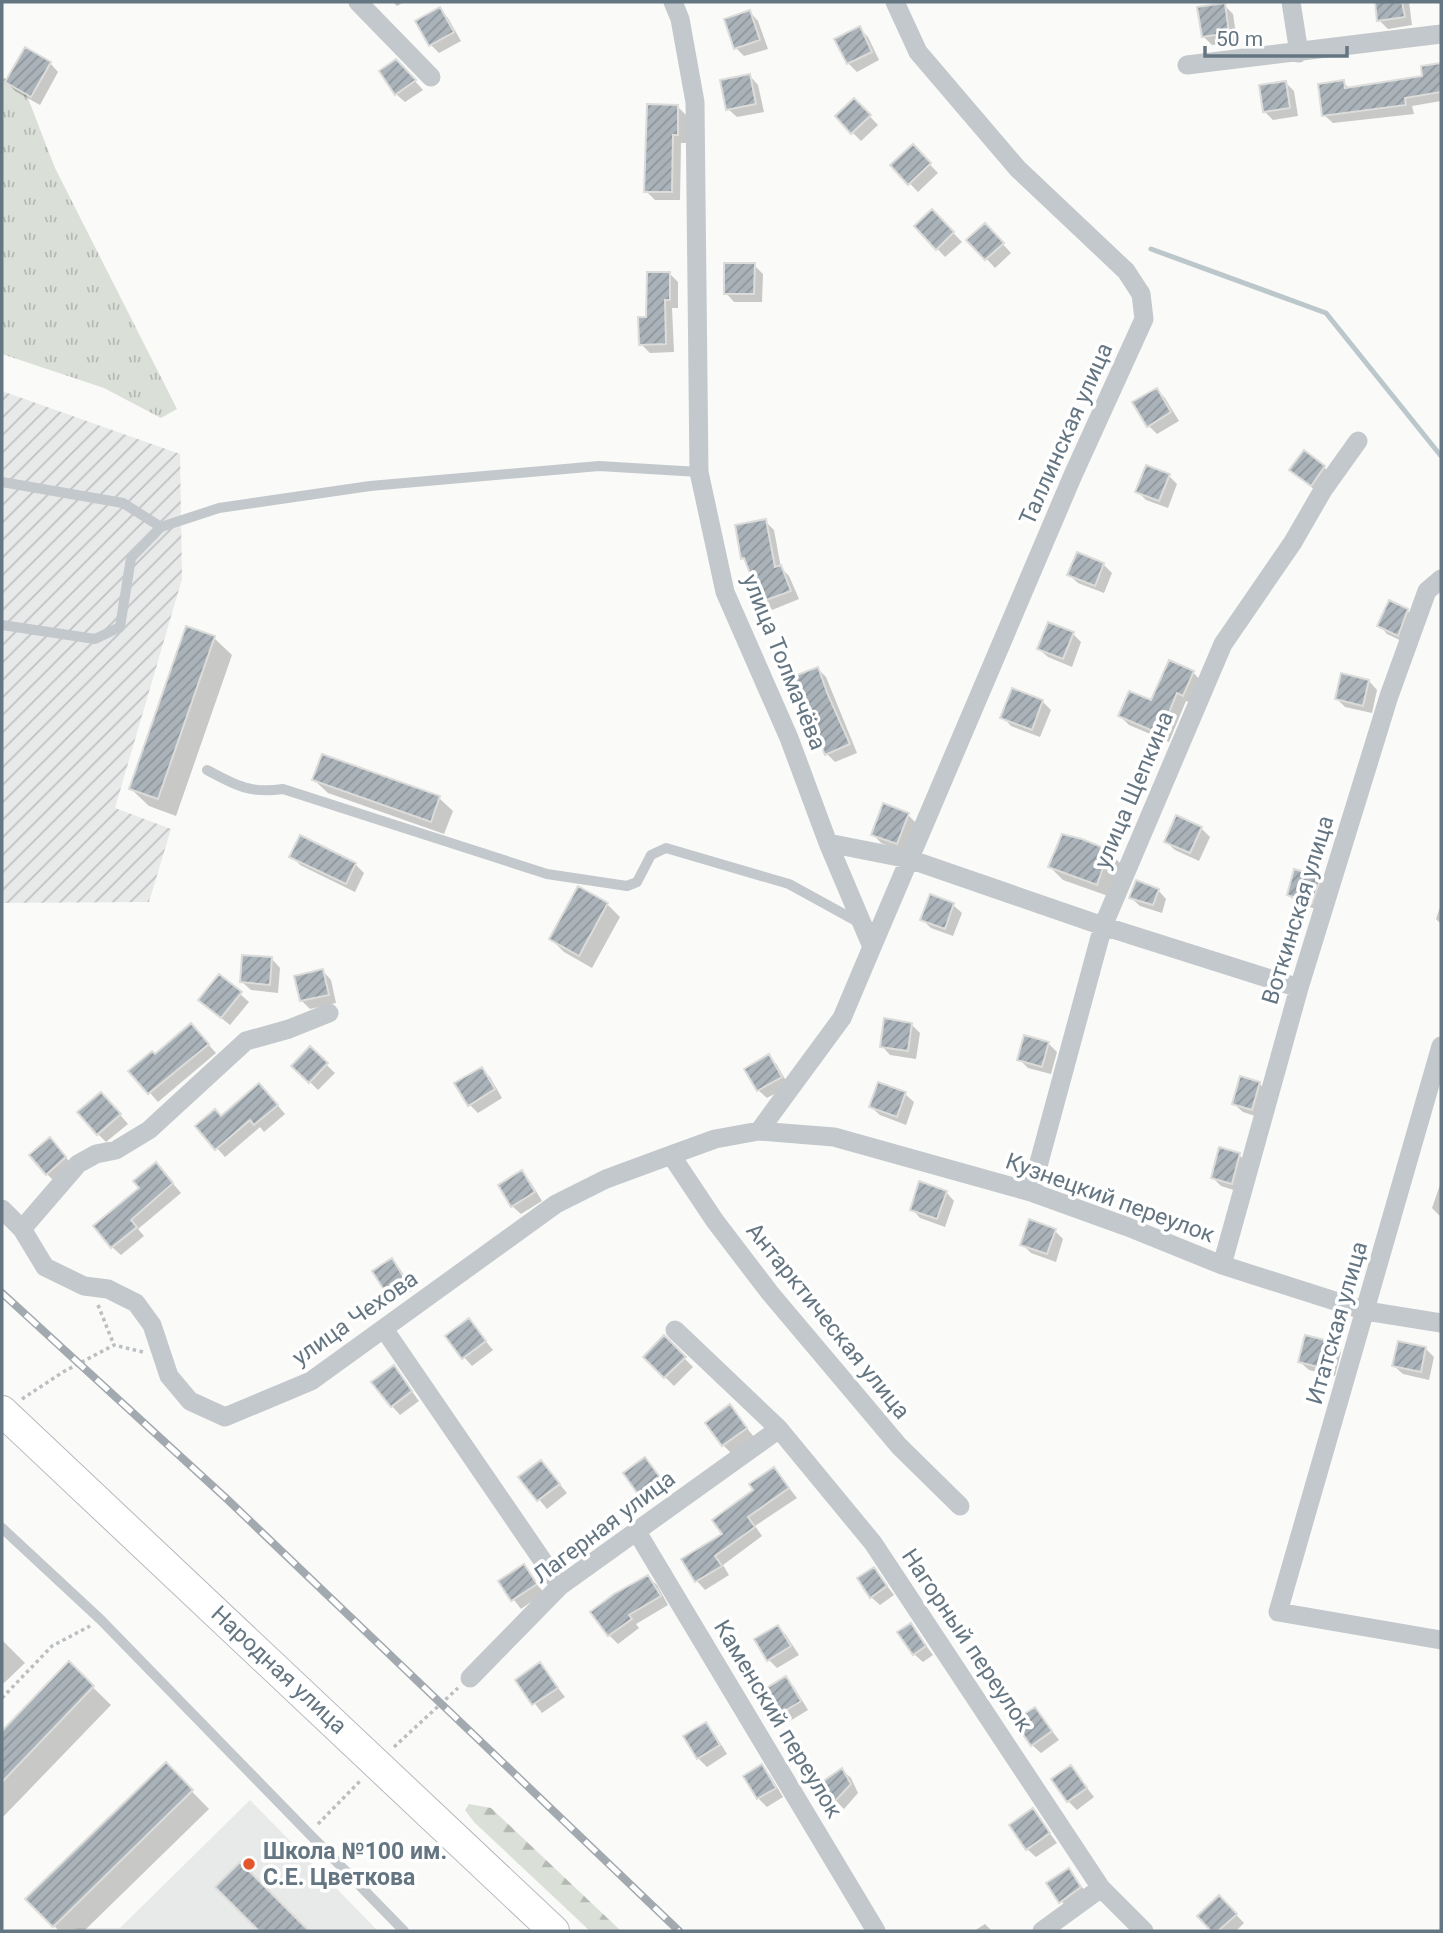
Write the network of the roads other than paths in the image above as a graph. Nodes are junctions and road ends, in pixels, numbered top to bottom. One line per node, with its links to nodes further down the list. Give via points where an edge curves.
1 (358, 2): 8 (street)
2 (673, 2): 10 (street, улица Толмачёва, via 695,102)
3 (895, 2): 17 (street, Таллинская улица, via 919,52 1018,169 1126,271 1141,294 1144,319)
4 (1291, 2): 6 (street)
5 (1441, 34): 6 (street)
6 (1299, 52): 7 (street)
7 (1187, 65)
8 (431, 77)
9 (1358, 441): 19 (street, улица Щепкина, via 1223,644)
10 (699, 472): 12 (lane, via 599,466 370,486 219,508); 16 (street, улица Толмачёва, via 725,592 789,738)
11 (2, 482): 12 (lane, via 123,503)
12 (161, 527): 14 (lane, via 131,558 120,627 95,639)
13 (1441, 579): 21 (street, Воткинская улица, via 1427,591 1389,696)
14 (2, 625)
15 (206, 771): 18 (lane, via 242,789 283,789 547,874 627,886 637,882 651,855 666,848 789,884)
16 (828, 843): 17 (street); 18 (street, улица Толмачёва)
17 (909, 859): 19 (street); 20 (street, Таллинская улица)
18 (863, 925): 20 (street, улица Толмачёва)
19 (1102, 926): 21 (street); 26 (street, улица Щепкина)
20 (873, 947): 24 (street, via 842,1018)
21 (1299, 988): 29 (street, Воткинская улица)
22 (330, 1013): 28 (street, via 246,1041 149,1130 116,1150 78,1164)
23 (1441, 1046): 30 (street, Итатская улица)
24 (760, 1131): 25 (street, улица Чехова, via 715,1139); 26 (street, Кузнецкий переулок, via 834,1137)
25 (671, 1155): 32 (street, улица Чехова, via 556,1204); 36 (street, Антарктическая улица, via 769,1293 899,1446)
26 (1031, 1192): 29 (street, Кузнецкий переулок)
27 (2, 1209): 28 (street, улица Чехова)
28 (22, 1229): 32 (street, улица Чехова, via 45,1267 136,1303 152,1325 169,1376 190,1401 225,1417 311,1381)
29 (1222, 1265): 30 (street, Кузнецкий переулок)
30 (1366, 1311): 31 (street, Кузнецкий переулок); 40 (street, Итатская улица, via 1278,1612)
31 (1441, 1323)
32 (384, 1329): 39 (street)
33 (675, 1330): 35 (street, Нагорный переулок)
34 (4, 1413): 44 (main road, Народная улица)
35 (779, 1429): 38 (street, Лагерная улица); 42 (street, Нагорный переулок, via 873,1543)
36 (960, 1506)
37 (2, 1528): 43 (lane, via 101,1620)
38 (637, 1532): 39 (street, Лагерная улица); 45 (street, Каменский переулок)
39 (560, 1586): 41 (street, Лагерная улица)
40 (1441, 1640)
41 (470, 1678)
42 (1101, 1888): 46 (street); 47 (street)
43 (404, 1931)
44 (554, 1931)
45 (876, 1931)
46 (1042, 1931)
47 (1144, 1931)

